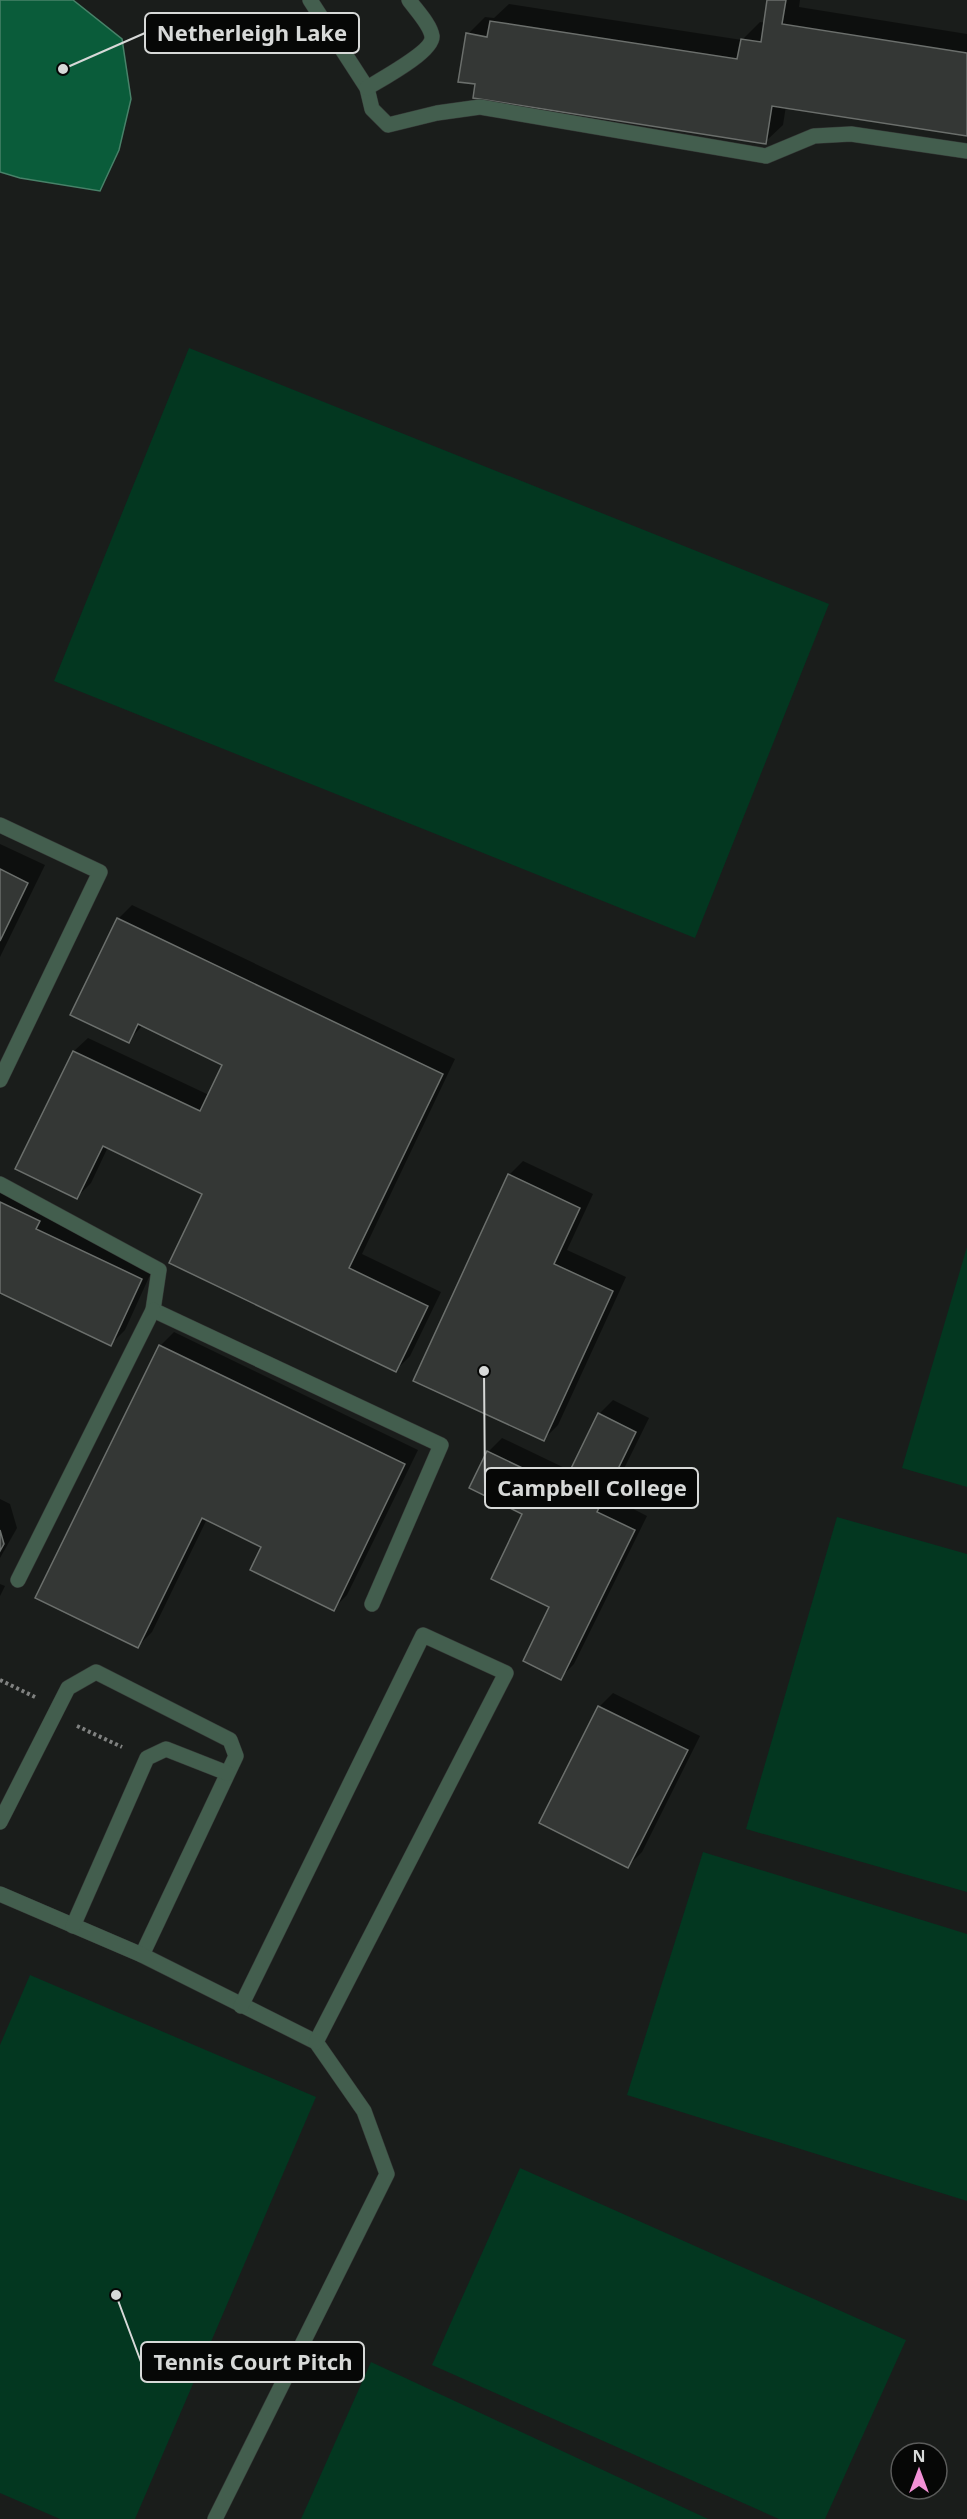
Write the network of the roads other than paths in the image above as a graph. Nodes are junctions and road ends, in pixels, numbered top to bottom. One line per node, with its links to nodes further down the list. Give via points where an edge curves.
1 (310, 0): 3 (lane)
2 (409, 0): 3 (lane, via 432,33 432,41 422,52)
3 (367, 88): 4 (lane, via 372,109 388,125 480,107 766,156 814,136 851,134)
4 (967, 151)
5 (0, 825): 6 (lane, via 100,872)
6 (0, 1080)
7 (0, 1184): 8 (lane, via 159,1270)
8 (153, 1310): 9 (lane); 10 (lane, via 441,1445)
9 (18, 1580)
10 (372, 1604)
11 (228, 1773): 12 (lane, via 236,1756 230,1740 96,1672 68,1688); 14 (lane, via 166,1749 147,1758); 15 (lane)
12 (0, 1822)
13 (0, 1894): 14 (lane)
14 (73, 1926): 15 (lane)
15 (142, 1955): 16 (lane)
16 (241, 2006): 17 (lane); 17 (lane, via 423,1635 506,1673)
17 (316, 2042): 18 (lane, via 364,2110 387,2174)
18 (215, 2519)

